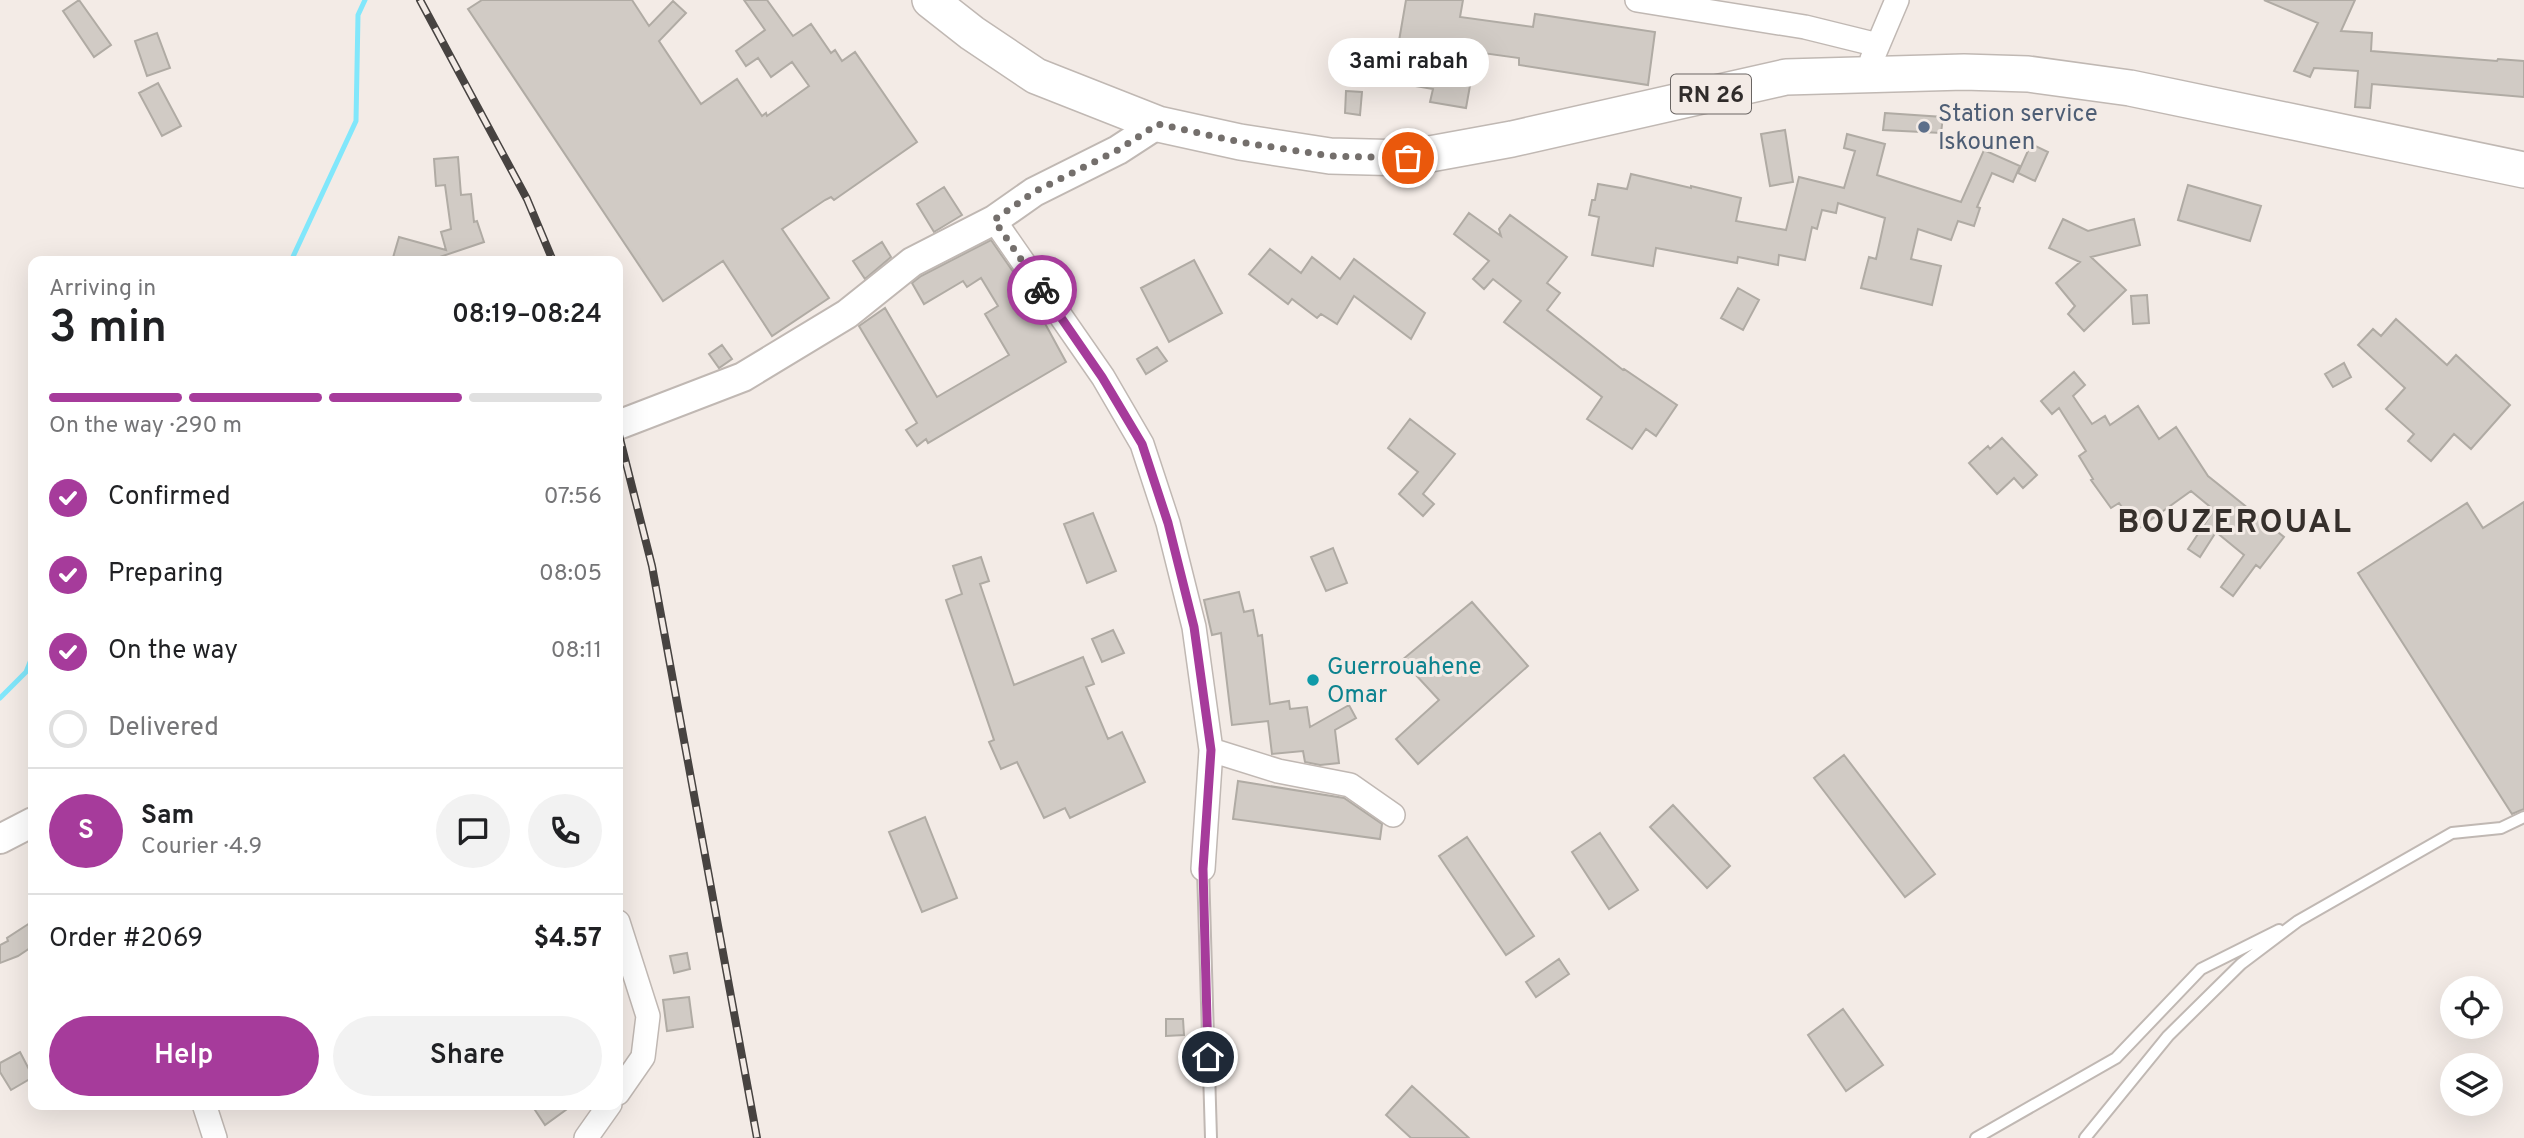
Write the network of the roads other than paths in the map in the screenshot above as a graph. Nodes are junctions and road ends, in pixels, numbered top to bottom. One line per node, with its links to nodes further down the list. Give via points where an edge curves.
1 (930, 0): 5 (main road, RN 26, via 1036,76)
2 (1637, 0): 4 (street, via 1805,27)
3 (1896, 0): 4 (street)
4 (1871, 60): 5 (main road, RN 26, via 1408,158 1330,156); 6 (main road, RN 26, via 2118,87)
5 (1158, 124): 7 (street, via 1118,150 1034,192)
6 (2524, 170)
7 (994, 220): 8 (street, via 912,262 847,314 743,377); 9 (street, via 1102,377 1142,444 1194,627)
8 (623, 423)
9 (1211, 750): 10 (street, via 1278,771 1350,785); 14 (street)
10 (1393, 815)
11 (2524, 817): 15 (lane, via 2501,828 2452,833)
12 (28, 825): 13 (street)
13 (0, 839)
14 (1203, 869): 22 (lane)
15 (2298, 921): 23 (lane, via 2201,969 2116,1058); 24 (lane, via 2241,964 2168,1037)
16 (623, 938): 17 (street, via 648,1016 643,1057)
17 (623, 1086)
18 (206, 1110): 20 (street)
19 (606, 1110): 21 (street)
20 (215, 1138)
21 (586, 1138)
22 (1210, 1138)
23 (1976, 1138)
24 (2085, 1138)

